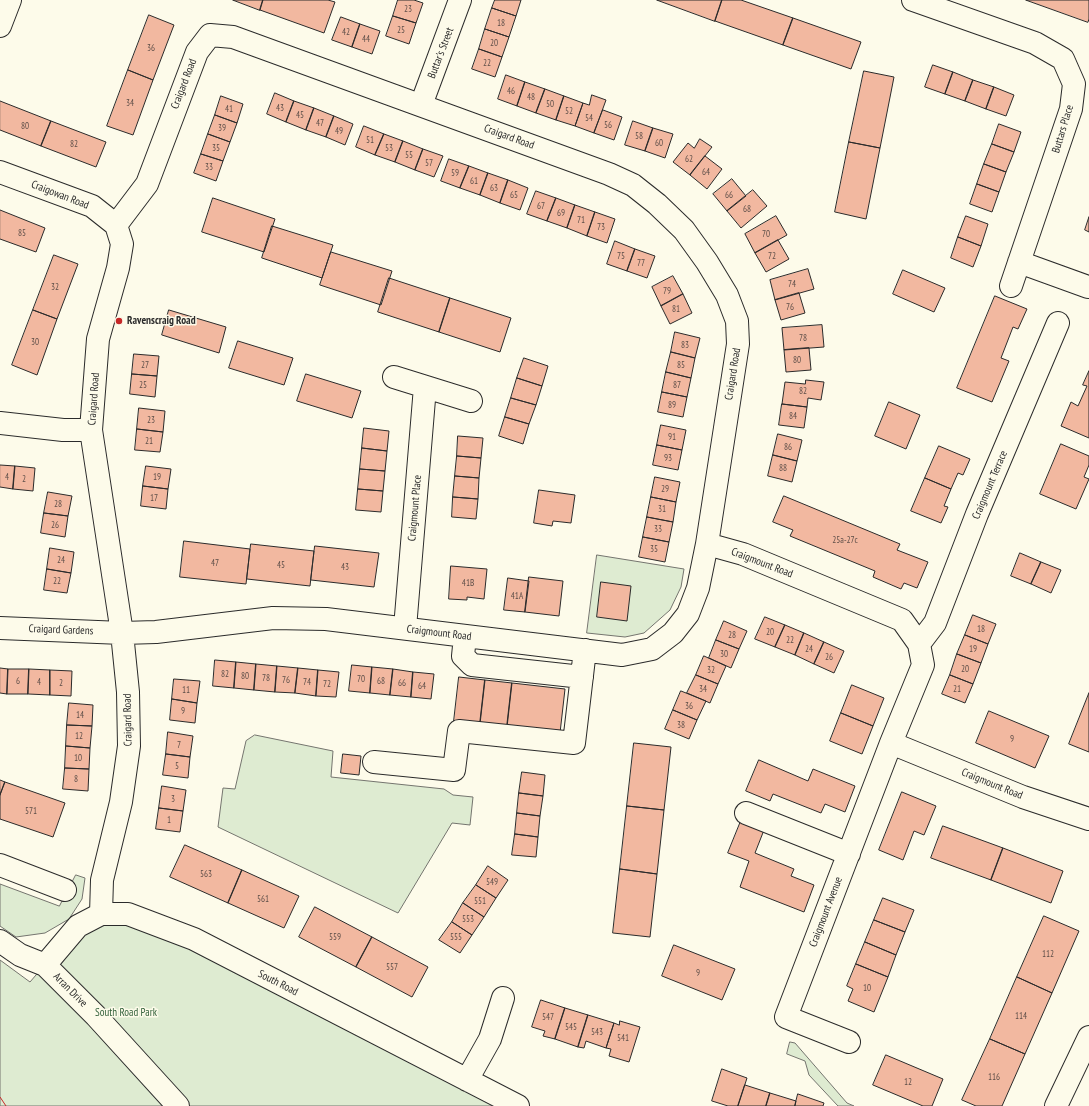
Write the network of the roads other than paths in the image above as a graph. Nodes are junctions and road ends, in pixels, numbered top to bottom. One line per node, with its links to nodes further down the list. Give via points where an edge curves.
1 (10, 0): 4 (street)
2 (460, 0): 5 (street, Buttar's Street)
3 (913, 0): 8 (street, Buttars Place, via 1035,43 1063,59 1074,84 1072,109)
4 (0, 26)
5 (421, 105): 7 (street, Craigard Road, via 232,37 210,35 197,52 147,184); 17 (street, Craigard Road, via 633,185 684,230 707,262 727,295 737,321 738,344)
6 (0, 172): 7 (street, Craigowan Road, via 92,206)
7 (116, 224): 16 (street, Craigard Road, via 122,244 118,268 98,339)
8 (1019, 262): 9 (street, Buttars Place); 10 (street)
9 (1010, 286)
10 (1088, 286)
11 (1058, 323): 22 (street, Craigmount Terrace, via 977,514 935,623)
12 (394, 377): 13 (street)
13 (425, 387): 14 (street); 19 (street, Craigmount Place)
14 (471, 401)
15 (0, 424): 16 (street)
16 (91, 430): 20 (street, Craigard Road)
17 (706, 544): 22 (street, Craigmount Road, via 743,554 902,620); 23 (street, Craigmount Road, via 698,588 688,614 673,633 652,649 622,655)
18 (0, 628): 20 (street, Craigard Gardens)
19 (405, 628): 20 (street, Craigmount Road, via 326,619 273,618 156,632); 21 (street, Craigmount Road)
20 (122, 633): 32 (street, Craigard Road, via 128,692 129,746 121,802 102,880)
21 (465, 636): 23 (street, Craigmount Road); 24 (street, via 463,656 472,665)
22 (919, 644): 25 (street, Craigmount Road, via 923,665)
23 (585, 650): 24 (street)
24 (582, 677): 26 (street, via 574,743 459,730 454,770)
25 (891, 744): 28 (street, Craigmount Road, via 1023,797); 29 (street, Craigmount Avenue)
26 (374, 762)
27 (746, 813): 29 (street)
28 (1089, 819)
29 (849, 854): 37 (street, Craigmount Avenue, via 786,1017)
30 (0, 865): 31 (street)
31 (65, 890)
32 (102, 914): 34 (street, South Road, via 78,926); 38 (street, South Road, via 128,914 194,939)
33 (0, 941): 34 (street, Arran Drive, via 20,955)
34 (45, 965): 39 (street, Arran Drive, via 96,1016)
35 (503, 998): 38 (street, via 490,1039)
36 (1089, 1037): 41 (street)
37 (849, 1042)
38 (467, 1080): 40 (street, South Road)
39 (178, 1106)
40 (518, 1106)
41 (1056, 1106)

